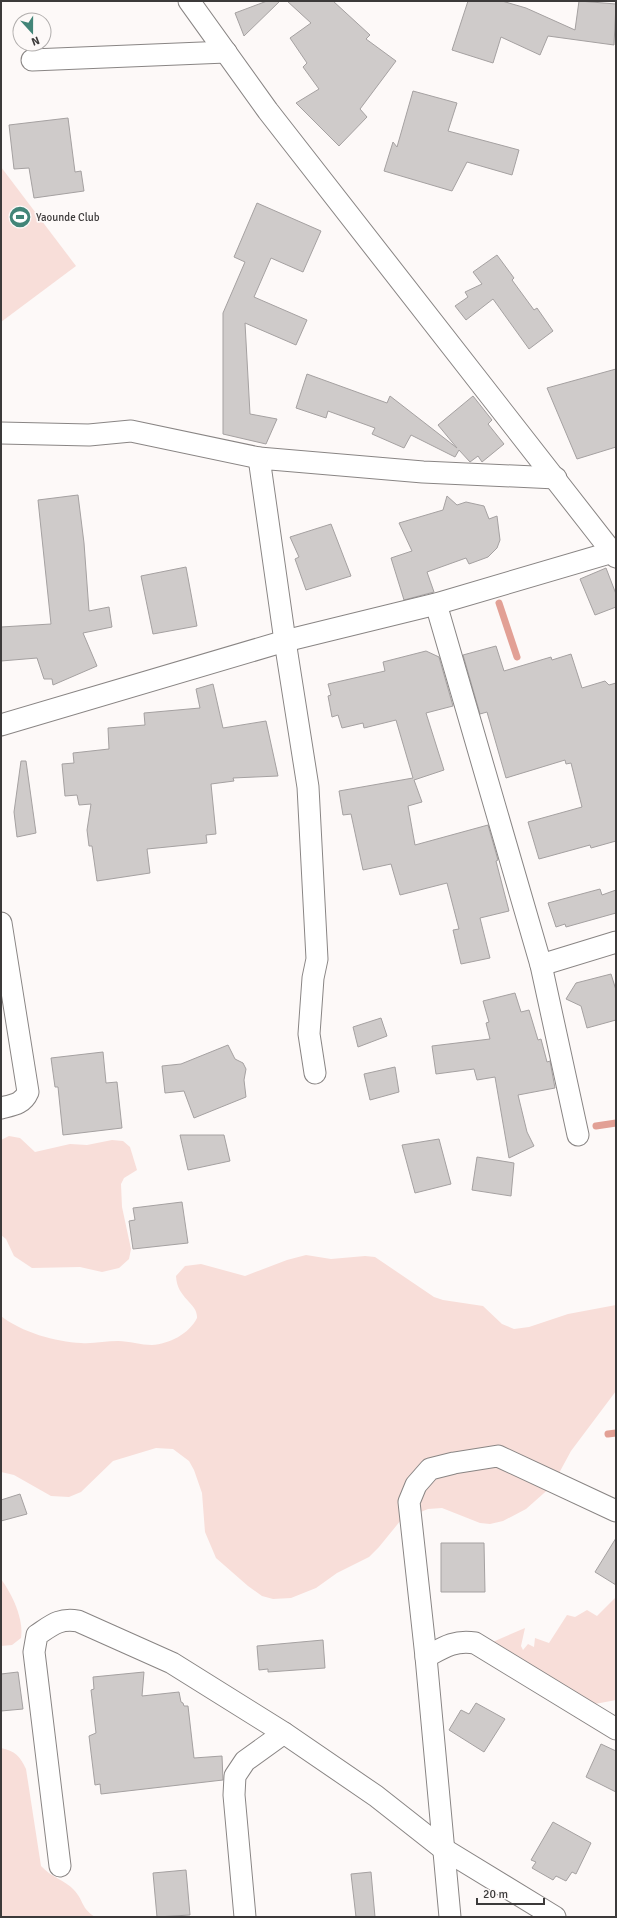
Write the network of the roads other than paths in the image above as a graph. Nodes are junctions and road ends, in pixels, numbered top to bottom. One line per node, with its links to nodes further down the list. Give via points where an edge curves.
1 (189, 1): 2 (street)
2 (226, 52): 3 (street); 6 (street, via 273,117)
3 (32, 60)
4 (1, 433): 5 (street, via 89,435 131,431)
5 (259, 458): 6 (street, via 423,472); 9 (street)
6 (556, 478): 7 (street)
7 (615, 553): 8 (street)
8 (436, 604): 9 (street); 13 (street)
9 (285, 641): 10 (street); 14 (street, via 308,787 317,958 309,1034)
10 (1, 725)
11 (1, 923): 15 (street, via 28,1092 25,1099 20,1102)
12 (616, 942): 13 (street)
13 (541, 965): 16 (street)
14 (315, 1073)
15 (1, 1108)
16 (578, 1135)
17 (616, 1511): 18 (street, via 498,1456 430,1469 416,1485 409,1502)
18 (426, 1657): 19 (street, via 452,1643 475,1643); 21 (street)
19 (616, 1729)
20 (284, 1733): 21 (street, via 376,1796); 22 (street, via 172,1663 78,1620 59,1620 37,1635 34,1652); 23 (street, via 245,1761 235,1776 234,1795)
21 (442, 1848): 24 (street); 25 (street)
22 (60, 1866)
23 (245, 1917)
24 (450, 1917)
25 (555, 1917)

